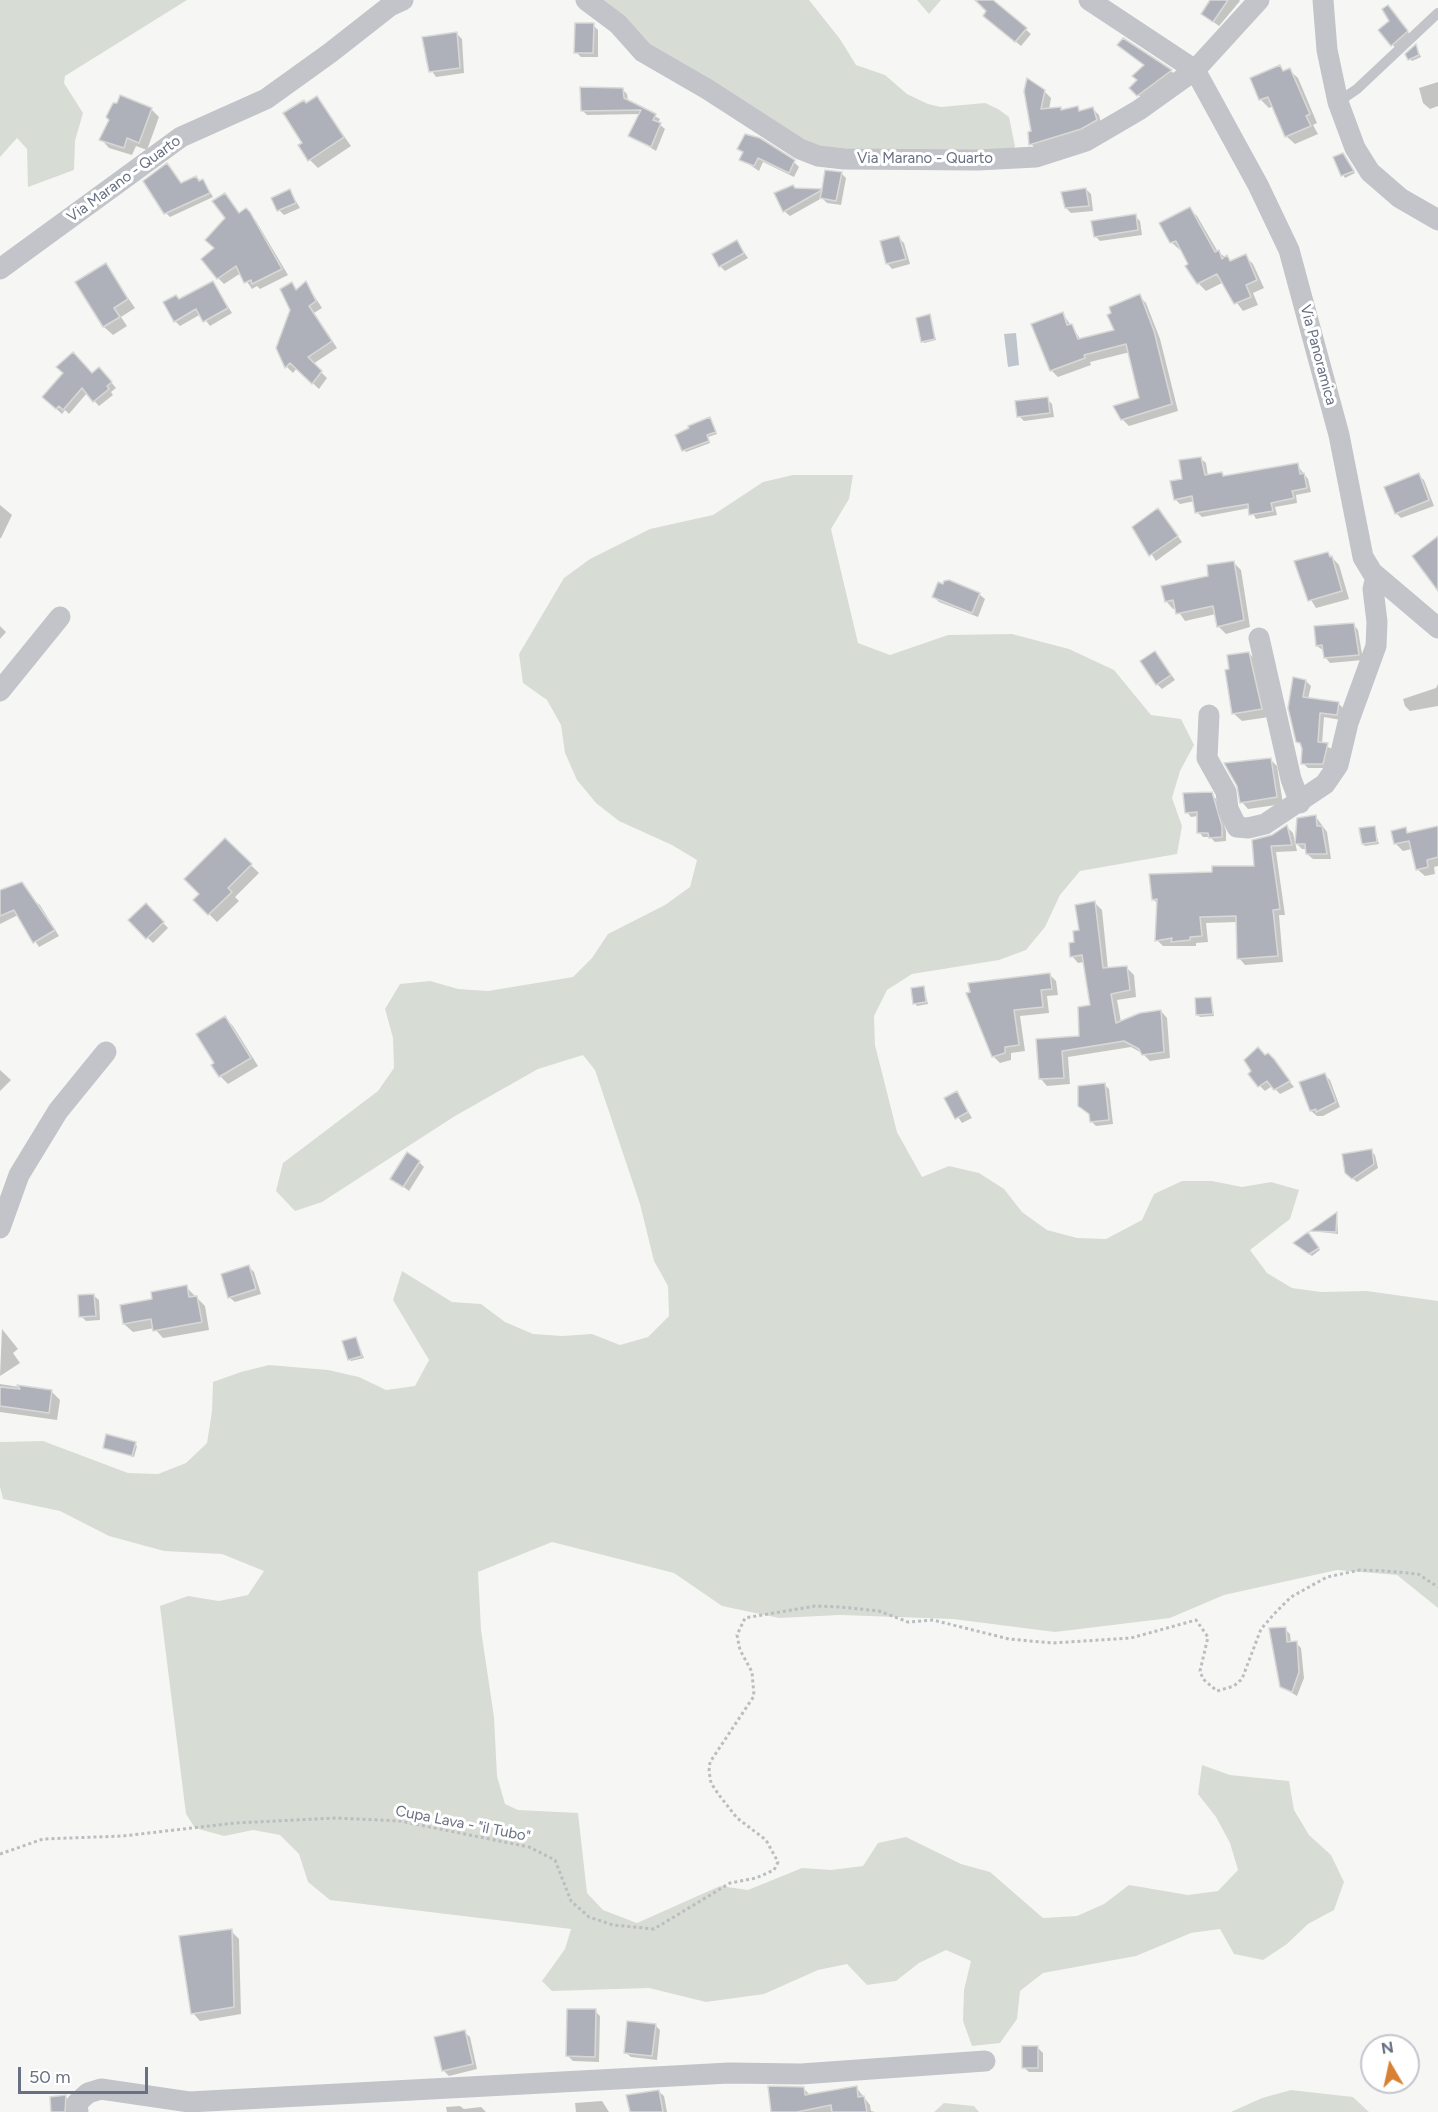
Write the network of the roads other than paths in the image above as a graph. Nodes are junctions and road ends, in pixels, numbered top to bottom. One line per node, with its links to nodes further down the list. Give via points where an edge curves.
1 (403, 0): 10 (street, Via Marano - Quarto, via 266,99 181,137)
2 (586, 0): 7 (street, Via Marano - Quarto, via 618,24 643,51 800,149 844,159 978,160 1036,157 1064,150 1139,110)
3 (1089, 0): 7 (street)
4 (1259, 0): 7 (street, Via Marano - Quarto)
5 (1323, 0): 8 (street, via 1327,50)
6 (1438, 13): 8 (lane)
7 (1195, 70): 11 (street, Via Panoramica, via 1289,250 1339,435 1363,557)
8 (1338, 102): 9 (street, via 1355,148 1370,172 1400,198)
9 (1438, 220)
10 (0, 269)
11 (1376, 576): 13 (street, Via Panoramica); 17 (street, via 1376,646 1348,723 1338,765 1325,784)
12 (60, 617): 15 (street)
13 (1437, 624)
14 (1259, 638): 17 (street, via 1288,769)
15 (0, 691)
16 (1209, 716): 17 (street, via 1208,758 1226,792 1228,809 1237,827 1265,824)
17 (1300, 802)
18 (106, 1052): 19 (street, via 58,1111 19,1175)
19 (0, 1228)
20 (985, 2061): 21 (street, via 801,2074 729,2073 189,2102 101,2089 88,2093 77,2103)
21 (78, 2112)

